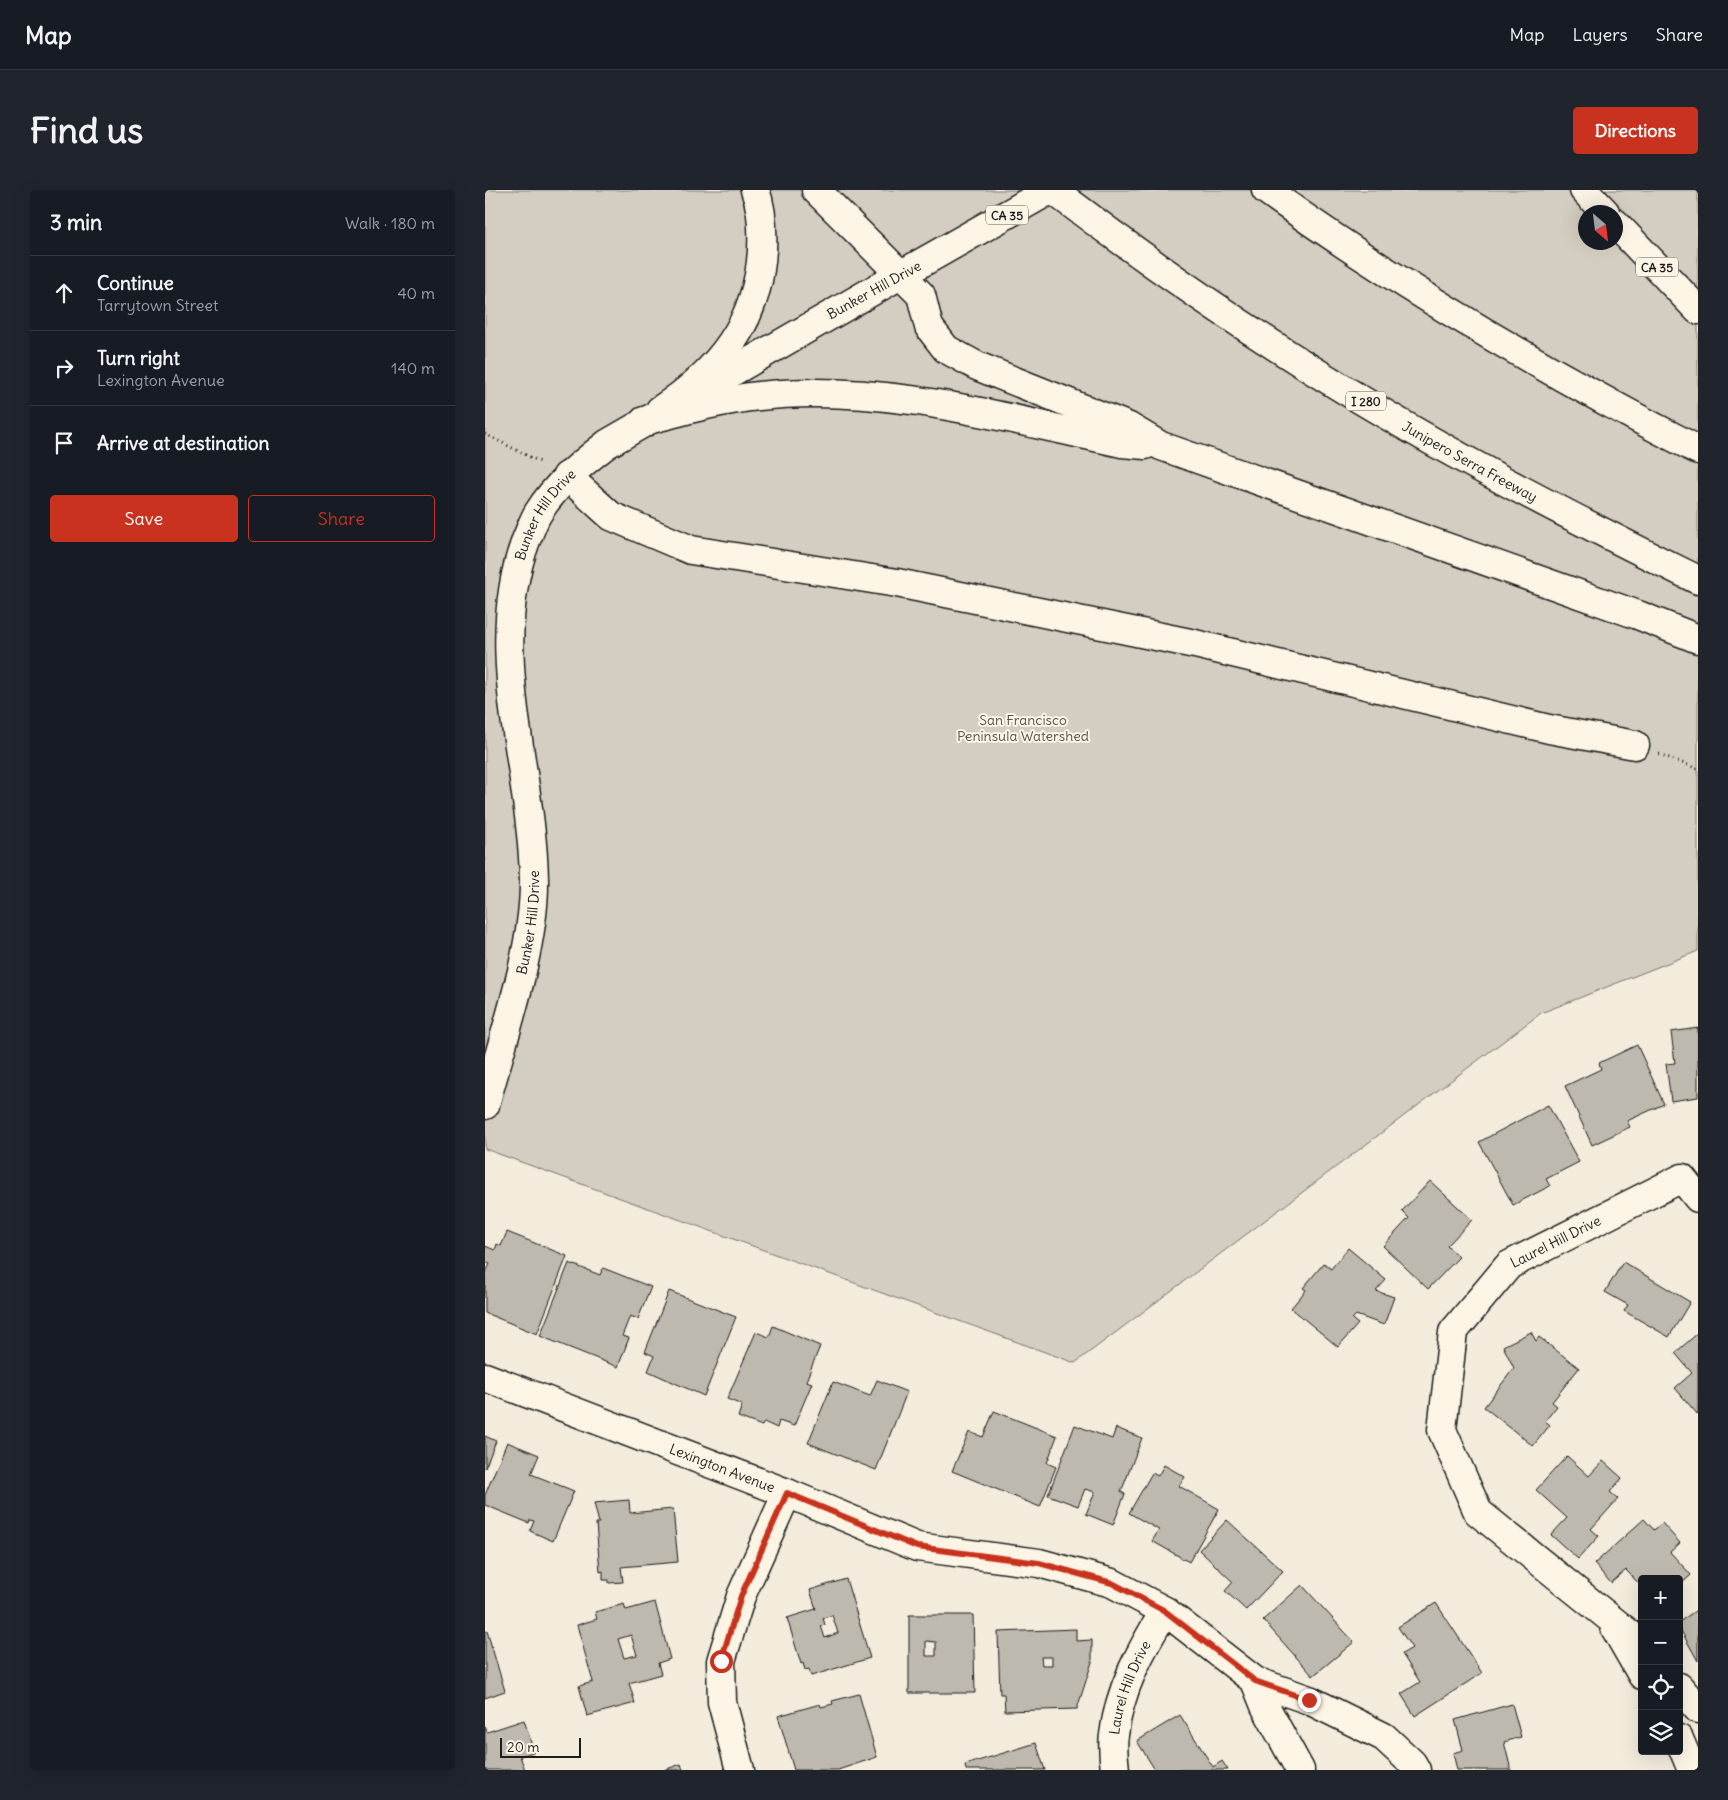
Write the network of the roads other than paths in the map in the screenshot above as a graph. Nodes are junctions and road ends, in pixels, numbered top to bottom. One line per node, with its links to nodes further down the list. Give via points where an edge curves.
1 (755, 190): 10 (main road, via 762,242 760,274 749,315 721,359 687,393)
2 (815, 190): 8 (main road)
3 (1052, 190): 8 (main road, Bunker Hill Drive / CA 35); 14 (main road, Junipero Serra Freeway / I 280, via 1194,293 1318,373 1444,448 1582,523)
4 (1266, 190): 12 (main road, via 1465,319 1621,410)
5 (1584, 190): 6 (main road)
6 (1598, 205)
7 (1623, 232): 9 (main road, CA 35)
8 (899, 275): 10 (main road, Bunker Hill Drive); 11 (main road, via 921,294 929,328 946,349 977,366 1129,428)
9 (1698, 310)
10 (644, 421): 11 (main road, via 702,405 759,396 825,393 890,397 1122,443); 13 (main road, Bunker Hill Drive, via 607,444)
11 (1161, 446): 15 (main road, via 1638,614)
12 (1698, 450)
13 (567, 476): 16 (main road, via 611,516 691,550 897,583 1186,642 1549,729); 17 (main road, Bunker Hill Drive, via 537,514 517,561 507,608 506,650 532,834 534,882 531,925)
14 (1698, 580)
15 (1698, 639)
16 (1635, 745)
17 (485, 1105)
18 (1698, 1198): 22 (main road, Laurel Hill Drive, via 1682,1178 1509,1265 1453,1332 1442,1430 1479,1512)
19 (485, 1377): 20 (main road, Lexington Avenue)
20 (787, 1493): 21 (main road, Lexington Avenue, via 917,1547 1039,1563 1112,1583); 29 (main road, via 741,1596 721,1661 722,1702)
21 (1165, 1611): 25 (main road, Lexington Avenue); 30 (main road, Laurel Hill Drive, via 1147,1639 1127,1682 1114,1736)
22 (1611, 1620): 23 (main road, Laurel Hill Drive); 24 (main road, Laurel Hill Drive)
23 (1638, 1641)
24 (1638, 1668)
25 (1255, 1681): 31 (main road); 32 (main road, Lexington Avenue, via 1309,1700 1384,1738)
26 (1683, 1693): 27 (main road)
27 (1698, 1710)
28 (1683, 1749): 33 (main road)
29 (740, 1770)
30 (1115, 1770)
31 (1300, 1770)
32 (1416, 1770)
33 (1692, 1770)

